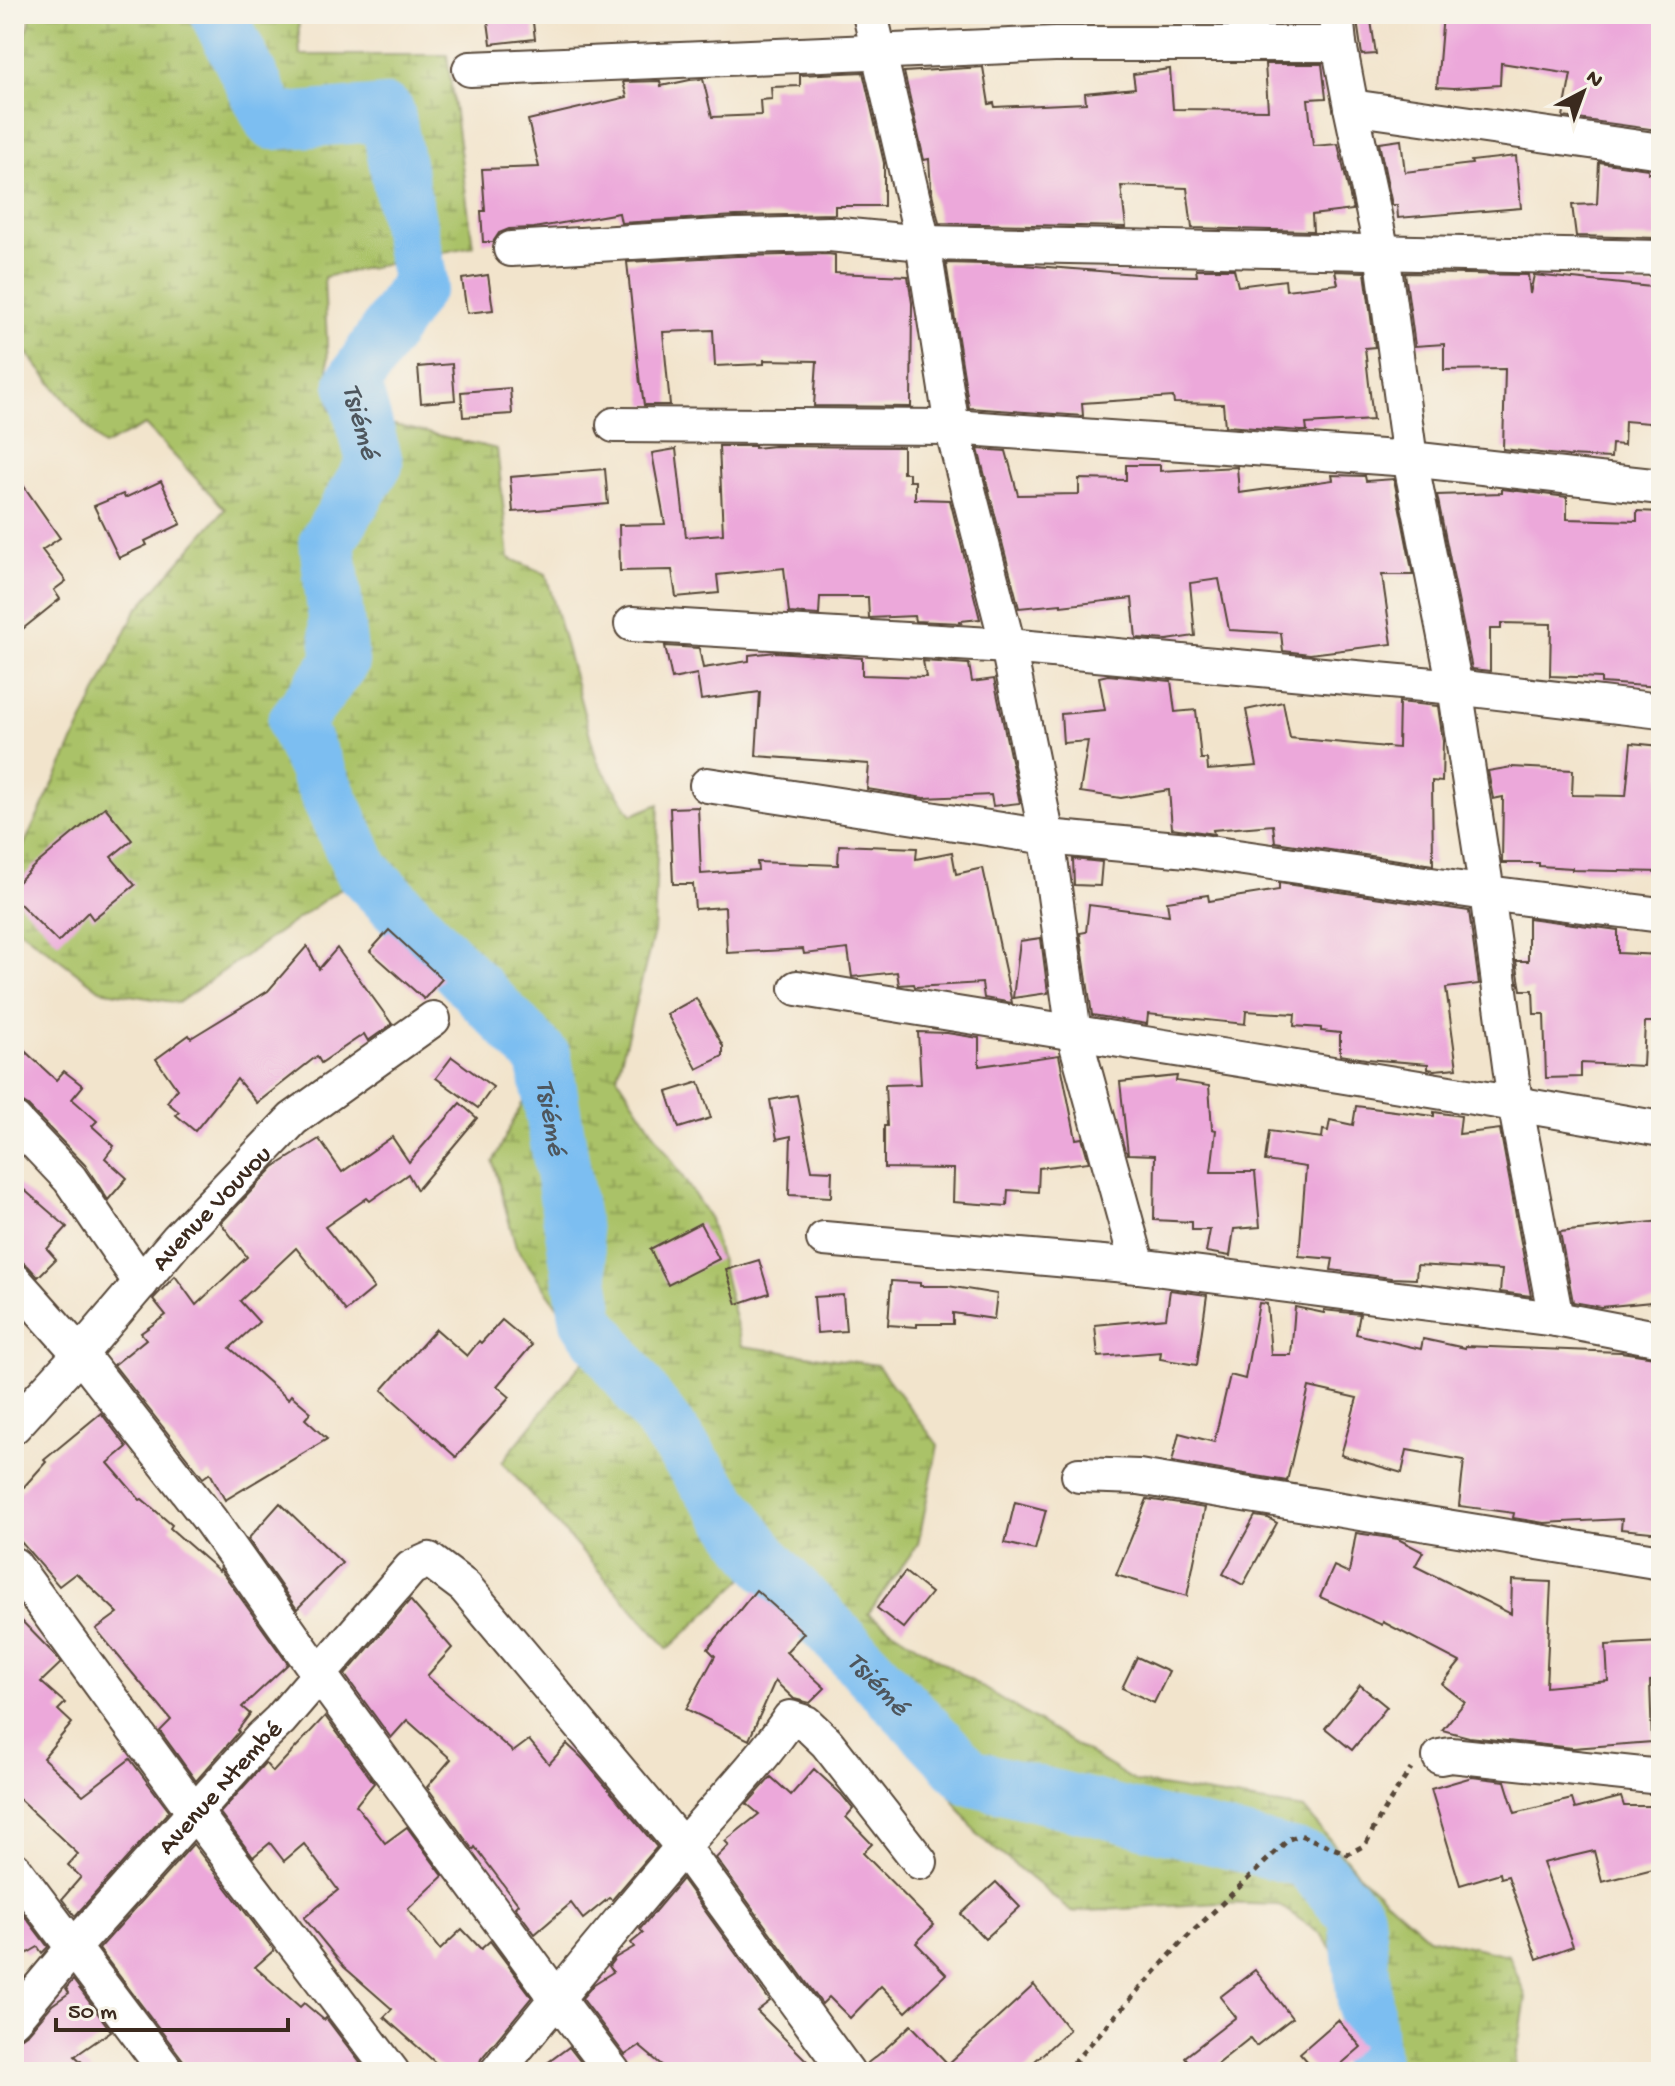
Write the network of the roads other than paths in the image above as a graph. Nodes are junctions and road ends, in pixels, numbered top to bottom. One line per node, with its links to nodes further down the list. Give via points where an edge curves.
1 (870, 14): 3 (street)
2 (1338, 29): 3 (street); 5 (street)
3 (879, 52): 4 (street); 7 (street)
4 (470, 69)
5 (1351, 107): 6 (street); 9 (street)
6 (1661, 151)
7 (923, 243): 8 (street, via 798,234); 9 (street); 12 (street)
8 (511, 249)
9 (1382, 252): 10 (street); 13 (street)
10 (1661, 258)
11 (614, 425): 12 (street)
12 (952, 427): 13 (street); 16 (street)
13 (1410, 459): 14 (street); 17 (street)
14 (1661, 487)
15 (632, 624): 16 (street)
16 (1008, 646): 17 (street); 20 (street)
17 (1455, 687): 18 (street); 21 (street)
18 (1661, 711)
19 (707, 785): 20 (street)
20 (1047, 837): 21 (street, via 1188,850); 25 (street)
21 (1487, 893): 22 (street); 26 (street)
22 (1661, 915)
23 (797, 988): 25 (street)
24 (433, 1019): 32 (street, Avenue Vouvou, via 293,1119)
25 (1074, 1034): 26 (street); 30 (street)
26 (1515, 1103): 28 (street); 33 (street)
27 (14, 1120): 32 (street, via 70,1179)
28 (1661, 1129)
29 (824, 1239): 30 (street)
30 (1138, 1266): 33 (street)
31 (14, 1280): 35 (street)
32 (141, 1283): 35 (street, Avenue Vouvou)
33 (1556, 1319): 34 (street)
34 (1661, 1339)
35 (80, 1354): 36 (street, Avenue Vouvou); 40 (street, via 210,1520)
36 (14, 1426)
37 (1079, 1475): 38 (street, via 1139,1477)
38 (1661, 1562)
39 (14, 1565): 43 (street)
40 (319, 1674): 43 (street, Avenue Ntembé); 44 (street, Avenue Ntembé, via 411,1568 429,1560 465,1587); 48 (street)
41 (1440, 1757): 42 (street)
42 (1661, 1777)
43 (195, 1813): 47 (street, Avenue Ntembé); 51 (street)
44 (683, 1847): 45 (street, via 790,1718 806,1723 827,1743); 48 (street); 54 (street)
45 (920, 1862)
46 (14, 1869): 47 (street)
47 (73, 1948): 49 (street, Avenue Ntembé); 50 (street)
48 (556, 1997): 52 (street); 53 (street)
49 (14, 2019)
50 (167, 2072)
51 (392, 2072)
52 (497, 2072)
53 (613, 2072)
54 (847, 2072)

